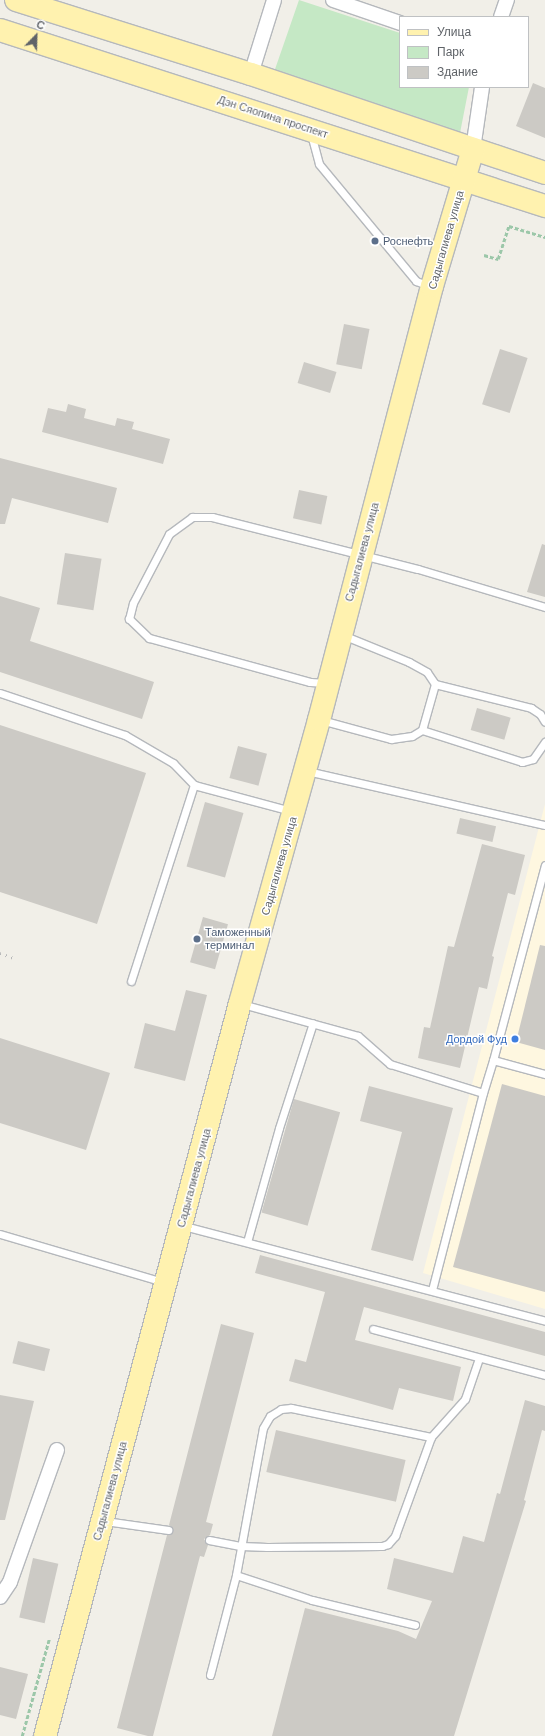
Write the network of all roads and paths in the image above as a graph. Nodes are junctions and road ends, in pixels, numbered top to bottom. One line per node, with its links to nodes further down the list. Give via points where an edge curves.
1 (16, 0): 8 (main road)
2 (274, 0): 8 (street)
3 (333, 0): 6 (street)
4 (507, 0): 5 (street)
5 (501, 16)
6 (399, 23)
7 (0, 30): 10 (main road, Дэн Сяопина проспект)
8 (252, 74): 11 (main road)
9 (482, 88): 11 (street, Садыгалиева улица)
10 (309, 128): 13 (main road, Дэн Сяопина проспект); 17 (lane, via 319,164 416,281)
11 (473, 149): 12 (main road); 13 (main road, Садыгалиева улица)
12 (545, 173)
13 (464, 180): 14 (main road, Дэн Сяопина проспект); 17 (main road, Садыгалиева улица)
14 (545, 206)
15 (545, 237): 16 (path, via 509,226 498,259)
16 (484, 254)
17 (432, 286): 18 (main road, Садыгалиева улица)
18 (361, 555): 19 (lane); 20 (main road, Садыгалиева улица); 21 (lane, via 212,517 192,517 169,534 133,603 130,619 149,638 310,682)
19 (545, 607)
20 (340, 634): 21 (main road, Садыгалиева улица); 22 (lane, via 409,662 427,672)
21 (328, 683): 24 (main road, Садыгалиева улица)
22 (435, 684): 25 (lane, via 531,708 540,714); 26 (lane)
23 (0, 693): 29 (lane, via 125,735 173,763)
24 (319, 720): 26 (lane, via 391,738 412,736); 28 (main road, Садыгалиева улица)
25 (545, 722)
26 (422, 730): 27 (lane, via 522,762 533,759)
27 (545, 742)
28 (304, 770): 30 (main road, Садыгалиева улица); 31 (lane)
29 (194, 784): 30 (lane); 33 (lane)
30 (294, 812): 34 (main road, Садыгалиева улица)
31 (545, 825)
32 (545, 865): 36 (lane)
33 (131, 982)
34 (240, 1003): 35 (lane); 39 (main road, Садыгалиева улица)
35 (313, 1022): 38 (lane, via 358,1036 395,1066); 41 (lane, via 279,1128)
36 (493, 1060): 37 (lane); 38 (lane)
37 (545, 1074)
38 (484, 1093): 43 (lane)
39 (181, 1225): 41 (lane); 42 (main road, Садыгалиева улица)
40 (0, 1234): 42 (lane)
41 (247, 1242): 43 (lane)
42 (167, 1283): 50 (main road, Садыгалиева улица)
43 (432, 1290): 44 (lane)
44 (545, 1321)
45 (373, 1329): 46 (lane)
46 (479, 1358): 47 (lane); 48 (lane, via 464,1399)
47 (545, 1375)
48 (432, 1437): 53 (lane, via 395,1536 386,1546); 53 (lane, via 291,1408 281,1409 270,1416 263,1428)
49 (57, 1450): 55 (street, via 12,1575)
50 (102, 1520): 51 (lane); 58 (main road, Садыгалиева улица)
51 (168, 1530)
52 (209, 1540): 53 (lane)
53 (242, 1546): 54 (lane)
54 (236, 1575): 56 (lane, via 312,1600); 57 (lane)
55 (0, 1597)
56 (416, 1625)
57 (210, 1675)
58 (45, 1736)

